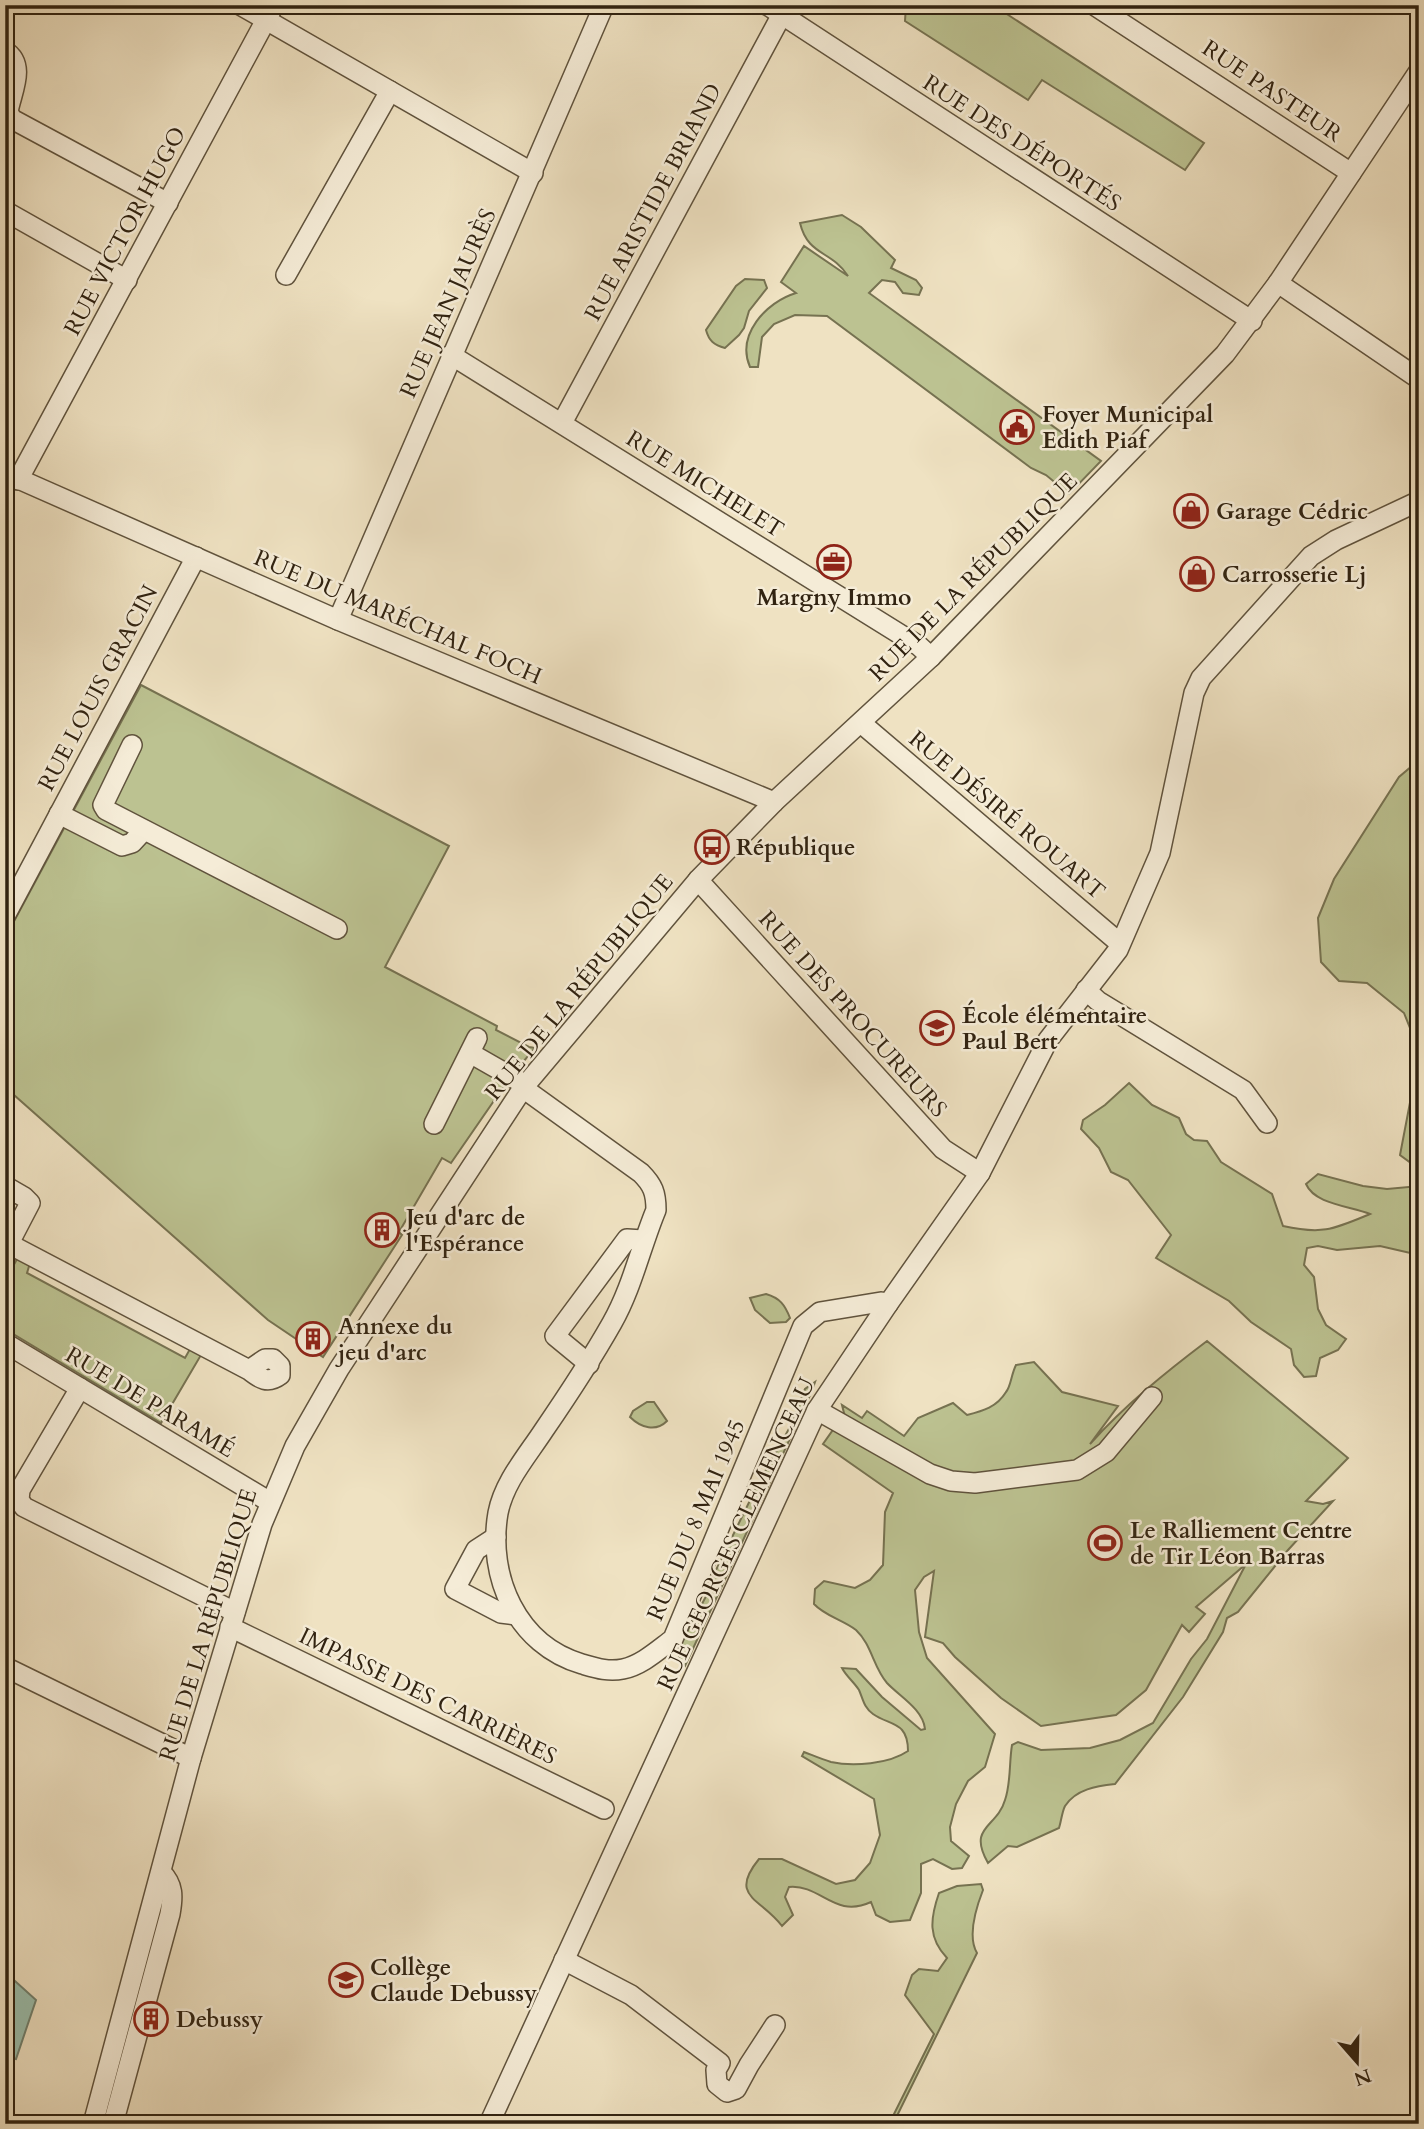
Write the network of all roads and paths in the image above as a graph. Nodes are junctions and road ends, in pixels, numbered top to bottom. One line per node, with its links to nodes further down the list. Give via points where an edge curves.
1 (240, 5): 5 (street)
2 (604, 5): 9 (street, RUE JEAN JAURÈS)
3 (1094, 5): 10 (street, RUE PASTEUR)
4 (778, 8): 16 (street, RUE DES DÉPORTÉS); 19 (street, RUE ARISTIDE BRIAND)
5 (270, 13): 8 (street); 11 (street, RUE VICTOR HUGO)
6 (5, 51): 11 (street, via 16,64 8,113 12,119)
7 (1419, 71): 10 (street, RUE DE LA RÉPUBLIQUE)
8 (390, 91): 9 (street); 13 (street)
9 (533, 173): 17 (street, RUE JEAN JAURÈS)
10 (1351, 173): 15 (street, RUE DE LA RÉPUBLIQUE)
11 (168, 203): 14 (street, RUE VICTOR HUGO)
12 (5, 211): 14 (street)
13 (286, 275)
14 (127, 280): 20 (street, RUE VICTOR HUGO)
15 (1279, 283): 16 (street, RUE DE LA RÉPUBLIQUE); 18 (street)
16 (1252, 321): 24 (street, RUE DE LA RÉPUBLIQUE, via 1225,355)
17 (451, 355): 19 (street, RUE MICHELET); 23 (street, RUE JEAN JAURÈS)
18 (1419, 379)
19 (562, 423): 24 (street, RUE MICHELET)
20 (12, 477): 22 (street, RUE DU MARÉCHAL FOCH)
21 (1419, 501): 33 (street, RUE GEORGES CLEMENCEAU, via 1311,556 1201,678 1160,853)
22 (195, 557): 23 (street, RUE DU MARÉCHAL FOCH); 28 (street, RUE LOUIS GRACIN)
23 (338, 620): 27 (street, RUE DU MARÉCHAL FOCH)
24 (931, 657): 25 (street, RUE DE LA RÉPUBLIQUE)
25 (861, 723): 27 (street, RUE DE LA RÉPUBLIQUE); 33 (street, RUE DÉSIRÉ ROUART)
26 (132, 745): 29 (street, via 103,805)
27 (774, 802): 30 (street, RUE DE LA RÉPUBLIQUE)
28 (59, 814): 29 (street, via 122,846); 31 (street, RUE LOUIS GRACIN)
29 (144, 830): 32 (street)
30 (698, 880): 35 (street, RUE DE LA RÉPUBLIQUE); 38 (street, RUE DES PROCUREURS, via 943,1149)
31 (5, 916)
32 (337, 929)
33 (1119, 945): 34 (street, RUE GEORGES CLEMENCEAU)
34 (1086, 990): 36 (street, via 1243,1090); 38 (street, RUE GEORGES CLEMENCEAU, via 1048,1040)
35 (525, 1086): 37 (street, RUE DU 8 MAI 1945, via 474,1046); 40 (street, RUE DU 8 MAI 1945, via 650,1181 656,1210); 49 (street, RUE DE LA RÉPUBLIQUE, via 340,1369)
36 (1267, 1123)
37 (434, 1124)
38 (980, 1173): 42 (street, RUE GEORGES CLEMENCEAU)
39 (5, 1186): 41 (street, via 30,1203)
40 (643, 1240): 44 (street, RUE DU 8 MAI 1945, via 615,1320); 44 (street, via 627,1239 555,1336)
41 (7, 1247): 45 (street)
42 (888, 1304): 48 (street, RUE GEORGES CLEMENCEAU); 51 (street, RUE DU 8 MAI 1945, via 820,1312 803,1326 673,1639 626,1669 604,1670 564,1659 538,1642)
43 (5, 1343): 46 (street, RUE DE PARAMÉ)
44 (589, 1364): 50 (street, RUE DU 8 MAI 1945, via 506,1487)
45 (249, 1370)
46 (80, 1388): 49 (street, RUE DE PARAMÉ); 52 (street, IMPASSE DES CARRIÈRES, via 20,1490 19,1500 24,1507)
47 (1152, 1397): 48 (street, via 1106,1452 1077,1470 975,1483 930,1474)
48 (817, 1410): 57 (street, RUE GEORGES CLEMENCEAU)
49 (270, 1502): 52 (street, RUE DE LA RÉPUBLIQUE)
50 (496, 1537): 51 (street, RUE DU 8 MAI 1945, via 498,1571); 51 (street, via 476,1550 455,1590 501,1613)
51 (516, 1615)
52 (233, 1619): 54 (street, RUE DE LA RÉPUBLIQUE); 55 (street, IMPASSE DES CARRIÈRES)
53 (5, 1667): 54 (street)
54 (191, 1758): 56 (street, RUE DE LA RÉPUBLIQUE)
55 (604, 1809)
56 (161, 1872): 61 (street, RUE DE LA RÉPUBLIQUE); 62 (street, via 173,1894 170,1914)
57 (564, 1960): 59 (street, via 631,1995); 63 (street, RUE GEORGES CLEMENCEAU)
58 (775, 2025): 60 (street)
59 (720, 2063): 60 (street); 60 (street, via 717,2084 727,2092 736,2089)
60 (749, 2065)
61 (93, 2124)
62 (113, 2124)
63 (489, 2124)

